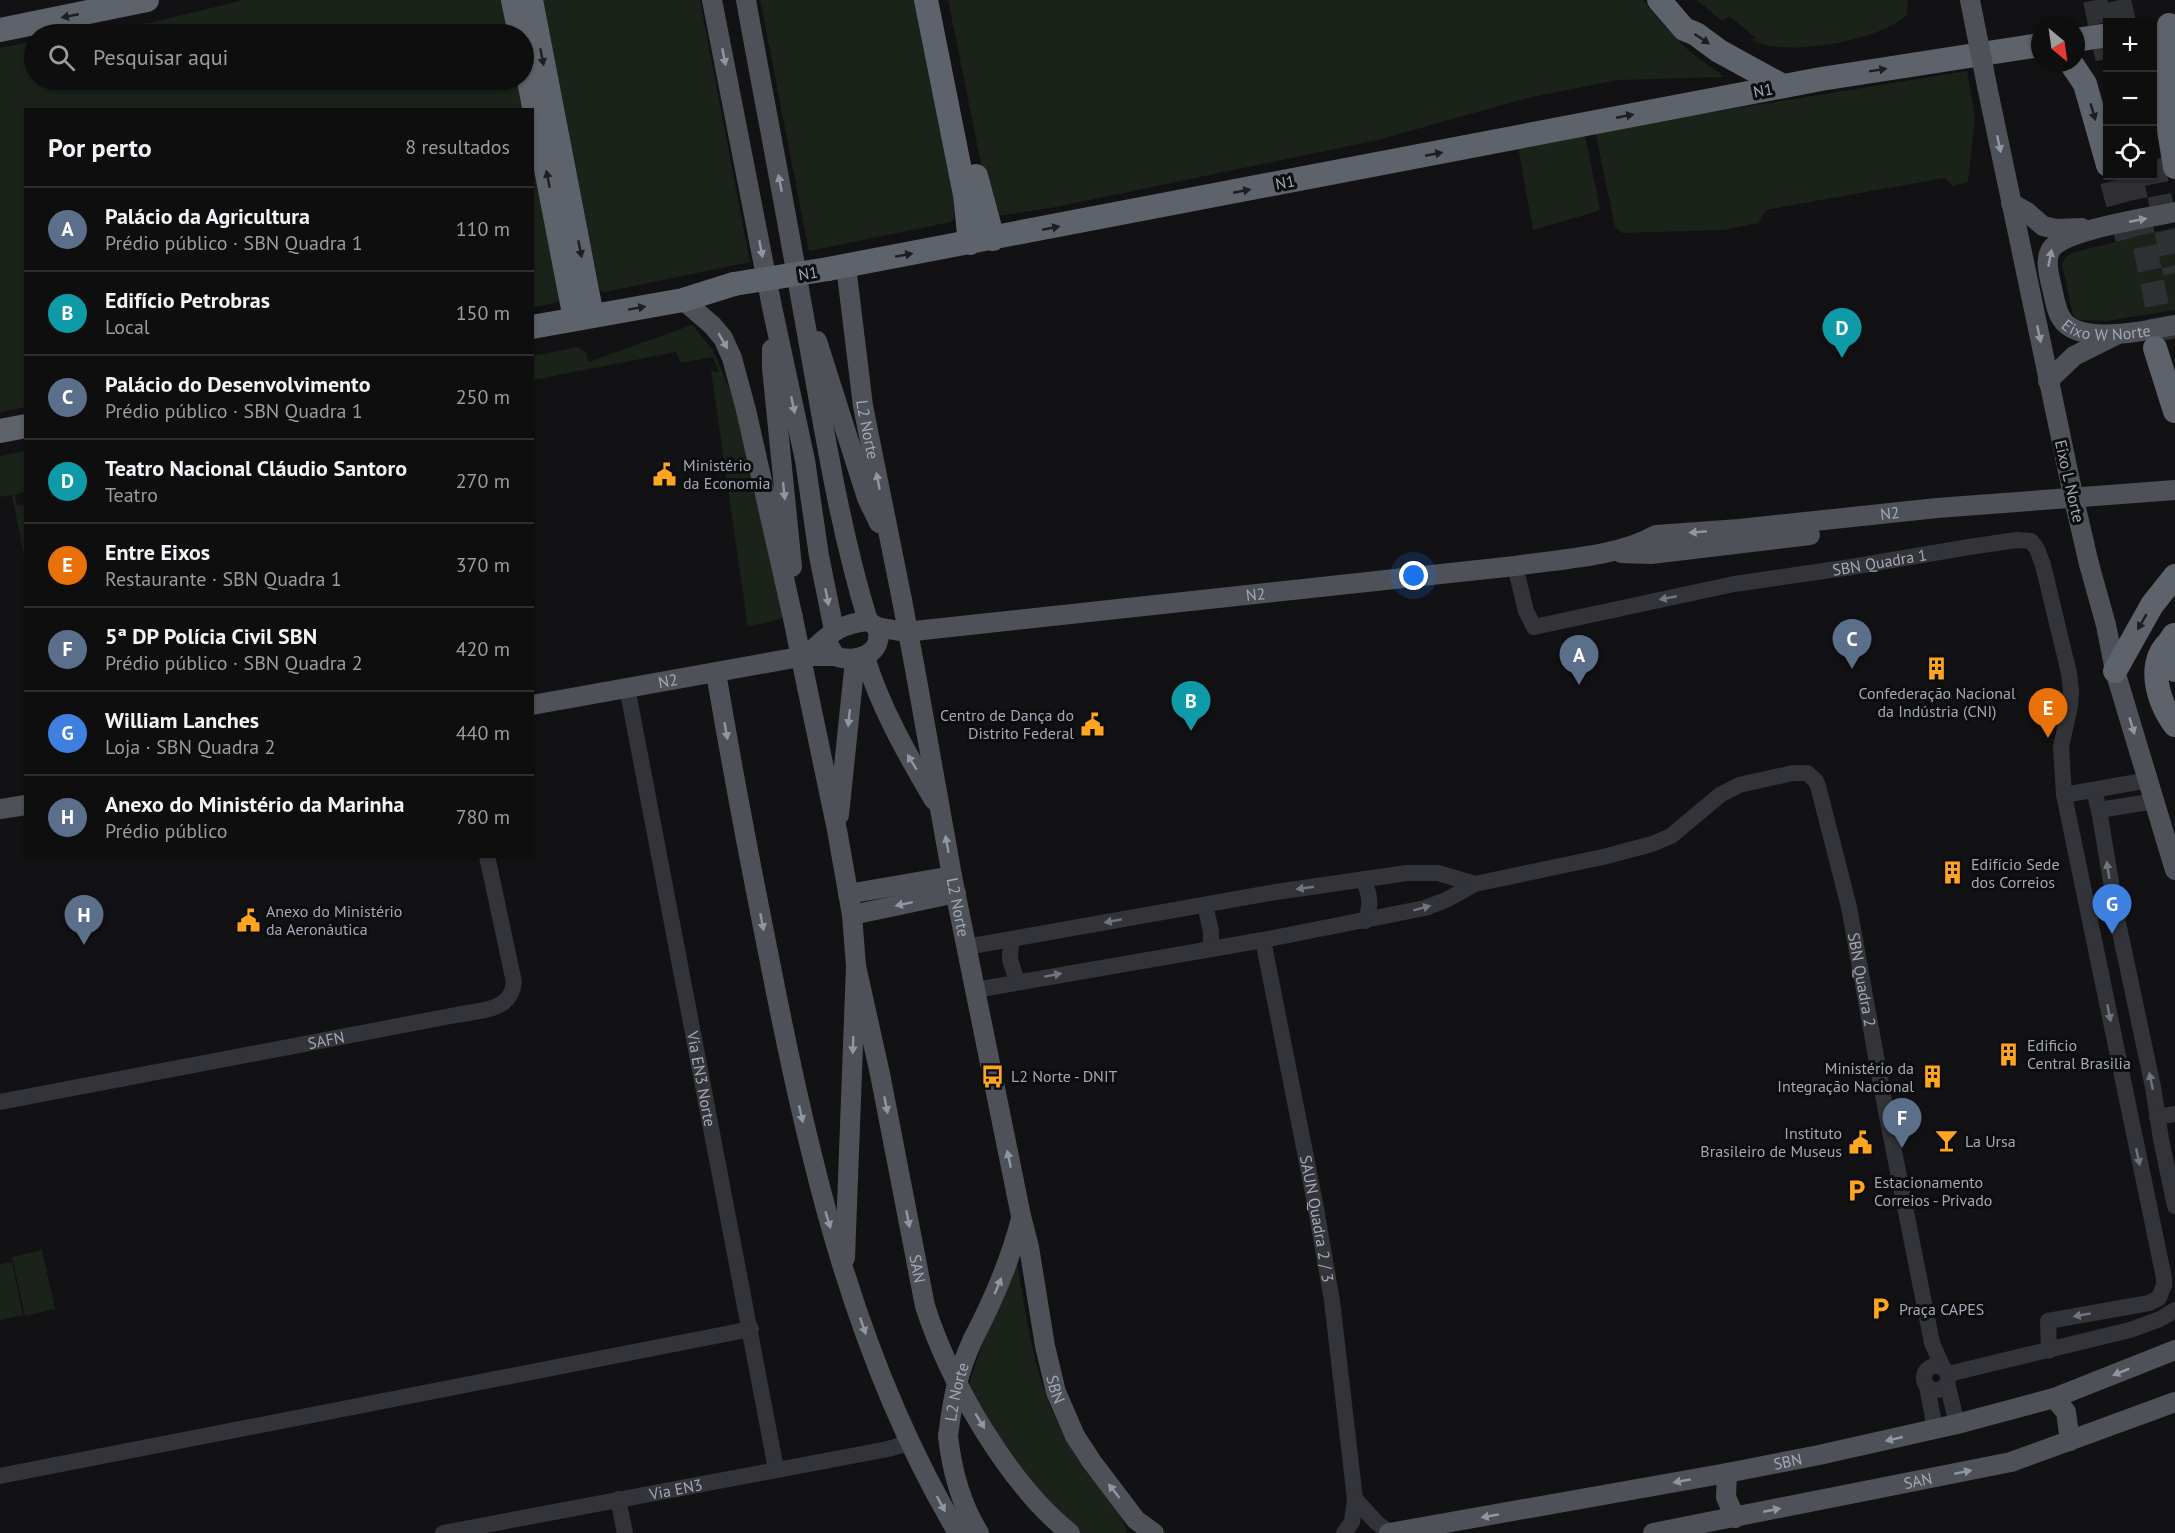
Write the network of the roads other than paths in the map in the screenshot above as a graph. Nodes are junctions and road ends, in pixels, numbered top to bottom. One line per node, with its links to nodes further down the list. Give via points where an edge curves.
1 (147, 0): 10 (highway, one-way to 10)
2 (513, 0): 11 (highway)
3 (531, 0): 33 (highway, one-way to 33)
4 (712, 0): 32 (main road, one-way to 32)
5 (746, 0): 31 (main road, one-way to 5)
6 (926, 0): 28 (highway, via 965,195)
7 (942, 0): 28 (highway, via 980,193)
8 (1659, 0): 19 (highway, one-way to 19, via 1684,29)
9 (1970, 0): 25 (main road, Eixo L Norte, one-way to 25, bridge)
10 (29, 24)
11 (518, 24)
12 (24, 25): 14 (highway, one-way to 14)
13 (2166, 26): 22 (highway)
14 (0, 30)
15 (2103, 36): 16 (highway)
16 (2085, 39)
17 (2031, 46): 19 (highway, N1, one-way to 17)
18 (2077, 72): 23 (highway, one-way to 23, via 2085,84)
19 (1783, 86): 28 (highway, N1, one-way to 19)
20 (532, 90): 33 (highway, one-way to 20)
21 (2157, 100): 22 (highway)
22 (2168, 124): 24 (highway)
23 (2103, 149)
24 (2175, 167)
25 (2011, 203): 27 (main road, via 2043,226); 37 (main road, Eixo L Norte, one-way to 37)
26 (2175, 212): 27 (main road, Eixo W Norte, one-way to 26)
27 (2101, 227): 36 (main road, Eixo W Norte, one-way to 27, via 2077,331 2064,321 2048,272 2052,248 2070,237)
28 (982, 241): 29 (highway, N1, one-way to 28)
29 (837, 268): 30 (highway, N1, bridge, via 734,284); 48 (main road, L2 Norte, one-way to 29)
30 (683, 300): 33 (highway, N1, one-way to 30); 52 (main road, one-way to 52, via 717,332 732,358)
31 (802, 302): 48 (main road, via 867,498); 55 (main road, via 813,376)
32 (772, 307): 52 (main road, one-way to 52, via 772,368 794,586); 53 (main road, one-way to 53, via 805,460)
33 (583, 318): 35 (highway, N1)
34 (2175, 325): 36 (main road, Eixo W Norte)
35 (534, 327)
36 (2115, 335): 37 (main road, via 2073,356)
37 (2048, 381): 59 (main road, Eixo L Norte, bridge)
38 (2175, 396): 39 (highway, via 2160,347)
39 (2175, 411)
40 (24, 426): 41 (highway)
41 (0, 431)
42 (2175, 490): 44 (main road, N2)
43 (2175, 500): 46 (main road, N2)
44 (1937, 508): 45 (main road, N2); 46 (main road, via 1927,517 1855,526)
45 (1739, 529): 47 (main road, via 1749,536 1781,533); 49 (main road, N2, one-way to 49, via 1656,535)
46 (1845, 531): 47 (main road, N2)
47 (1793, 537): 49 (main road, N2, via 1651,554)
48 (890, 540): 71 (main road, L2 Norte, bridge)
49 (1607, 552): 50 (main road, N2)
50 (1515, 566): 55 (main road, N2, via 905,632); 66 (street, SBN Quadra 1, one-way to 50, via 2061,747 2070,706 2069,674 2043,565 2031,541 1766,579 1534,627)
51 (2175, 576): 59 (highway, one-way to 59, via 2152,605)
52 (792, 612): 72 (main road, bridge)
53 (831, 634): 55 (main road, N2, via 856,622); 56 (main road, N2); 57 (main road, via 829,647)
54 (2173, 638): 58 (highway); 63 (highway, via 2162,651 2156,672 2163,704)
55 (868, 642): 57 (main road, N2, via 844,660); 71 (main road, one-way to 55, via 906,752 871,676); 72 (main road, one-way to 72)
56 (805, 656): 57 (main road, N2); 60 (main road, N2)
57 (834, 657)
58 (2175, 670)
59 (2115, 671): 64 (main road, Eixo L Norte, one-way to 64)
60 (716, 673): 61 (main road, N2); 105 (main road, one-way to 105, via 795,1089)
61 (627, 687): 62 (main road, N2); 107 (street, Via EN3 Norte)
62 (534, 705)
63 (2175, 725)
64 (2149, 780): 65 (street); 67 (main road, Eixo L Norte)
65 (2094, 791): 66 (street); 70 (street)
66 (2064, 795): 80 (street)
67 (2156, 801): 70 (street); 74 (main road, Eixo L Norte)
68 (24, 805): 69 (main road)
69 (0, 809)
70 (2099, 810): 79 (street, one-way to 70)
71 (942, 812): 76 (main road, L2 Norte, one-way to 71)
72 (837, 830): 78 (main road)
73 (488, 858): 97 (street, SAFN, via 514,982 513,992 494,1008)
74 (2175, 870)
75 (1363, 879): 77 (street, via 1438,873); 81 (street, one-way to 81); 84 (street, via 1370,900)
76 (954, 884): 78 (main road); 82 (main road, one-way to 82); 88 (main road, L2 Norte)
77 (1475, 884): 84 (street, one-way to 77, via 1425,908); 110 (street, SBN Quadra 2, via 1612,855 1671,836 1720,795 1739,785 1793,773 1807,773 1816,781 1850,907 1932,1343 1927,1357)
78 (848, 894): 82 (main road)
79 (2112, 895): 80 (street); 83 (street)
80 (2085, 898): 85 (street)
81 (1205, 904): 86 (street, one-way to 86); 89 (street)
82 (852, 915): 90 (main road)
83 (2117, 918): 85 (street); 93 (street)
84 (1365, 921): 87 (street)
85 (2090, 923): 94 (street, one-way to 94)
86 (1011, 940): 88 (street); 91 (street, via 1010,960)
87 (1263, 940): 89 (street); 120 (street, SAUN Quadra 2 / 3, via 1332,1301)
88 (966, 947): 92 (main road, L2 Norte)
89 (1211, 949): 91 (street, one-way to 89)
90 (856, 966): 105 (main road, one-way to 105); 130 (main road, SAN, one-way to 130, via 925,1306 935,1336 1002,1457 1043,1508)
91 (1017, 981): 92 (street)
92 (975, 990): 104 (main road, L2 Norte, one-way to 92)
93 (2141, 1031): 94 (street); 95 (street)
94 (2113, 1036): 96 (street)
95 (2146, 1055): 96 (street, via 2138,1052); 99 (street, one-way to 95)
96 (2117, 1059): 101 (street, one-way to 101)
97 (0, 1102)
98 (2175, 1114): 99 (street)
99 (2157, 1117): 100 (street)
100 (2168, 1138): 102 (street)
101 (2147, 1198): 102 (street); 103 (street)
102 (2174, 1204): 103 (street)
103 (2151, 1215): 109 (street, one-way to 109, via 2164,1278 2159,1298 2048,1321)
104 (1021, 1216): 123 (main road, SBN, one-way to 104, via 1075,1436 1056,1392); 129 (main road, L2 Norte, one-way to 104, bridge, via 957,1489 948,1436 961,1367 1004,1273)
105 (844, 1270): 116 (main road, one-way to 116, via 875,1362)
106 (2175, 1310): 109 (street, via 2160,1320 2130,1330)
107 (751, 1329): 117 (street, Via EN3 Norte); 119 (street)
108 (2175, 1350): 111 (main road, SBN, one-way to 111)
109 (2049, 1351): 110 (street)
110 (1938, 1376): 113 (street, SBN Quadra 2); 114 (street, SBN Quadra 2)
111 (2054, 1398): 113 (main road, SBN); 115 (main road, via 2066,1412)
112 (2175, 1402): 115 (main road, SAN)
113 (1957, 1424): 114 (main road, SBN)
114 (1935, 1429): 118 (main road, SBN, one-way to 118)
115 (2070, 1441): 122 (main road, SAN, one-way to 115, via 2011,1462)
116 (909, 1443): 117 (street, Via EN3); 128 (main road, one-way to 128)
117 (777, 1469): 121 (street, Via EN3)
118 (1726, 1473): 122 (main road, via 1726,1497); 124 (main road, SBN, one-way to 124)
119 (0, 1476)
120 (1355, 1498): 132 (street, SAUN Quadra 2 / 3, via 1352,1522); 133 (street)
121 (618, 1499): 125 (street, Via EN3); 127 (street)
122 (1735, 1518): 134 (main road, SAN)
123 (1136, 1527): 131 (main road, SBN)
124 (1462, 1527): 133 (main road, SBN)
125 (473, 1530): 126 (street, Via EN3)
126 (443, 1533)
127 (625, 1533)
128 (958, 1533)
129 (979, 1533)
130 (1070, 1533)
131 (1154, 1533)
132 (1344, 1533)
133 (1390, 1533)
134 (1653, 1533)

